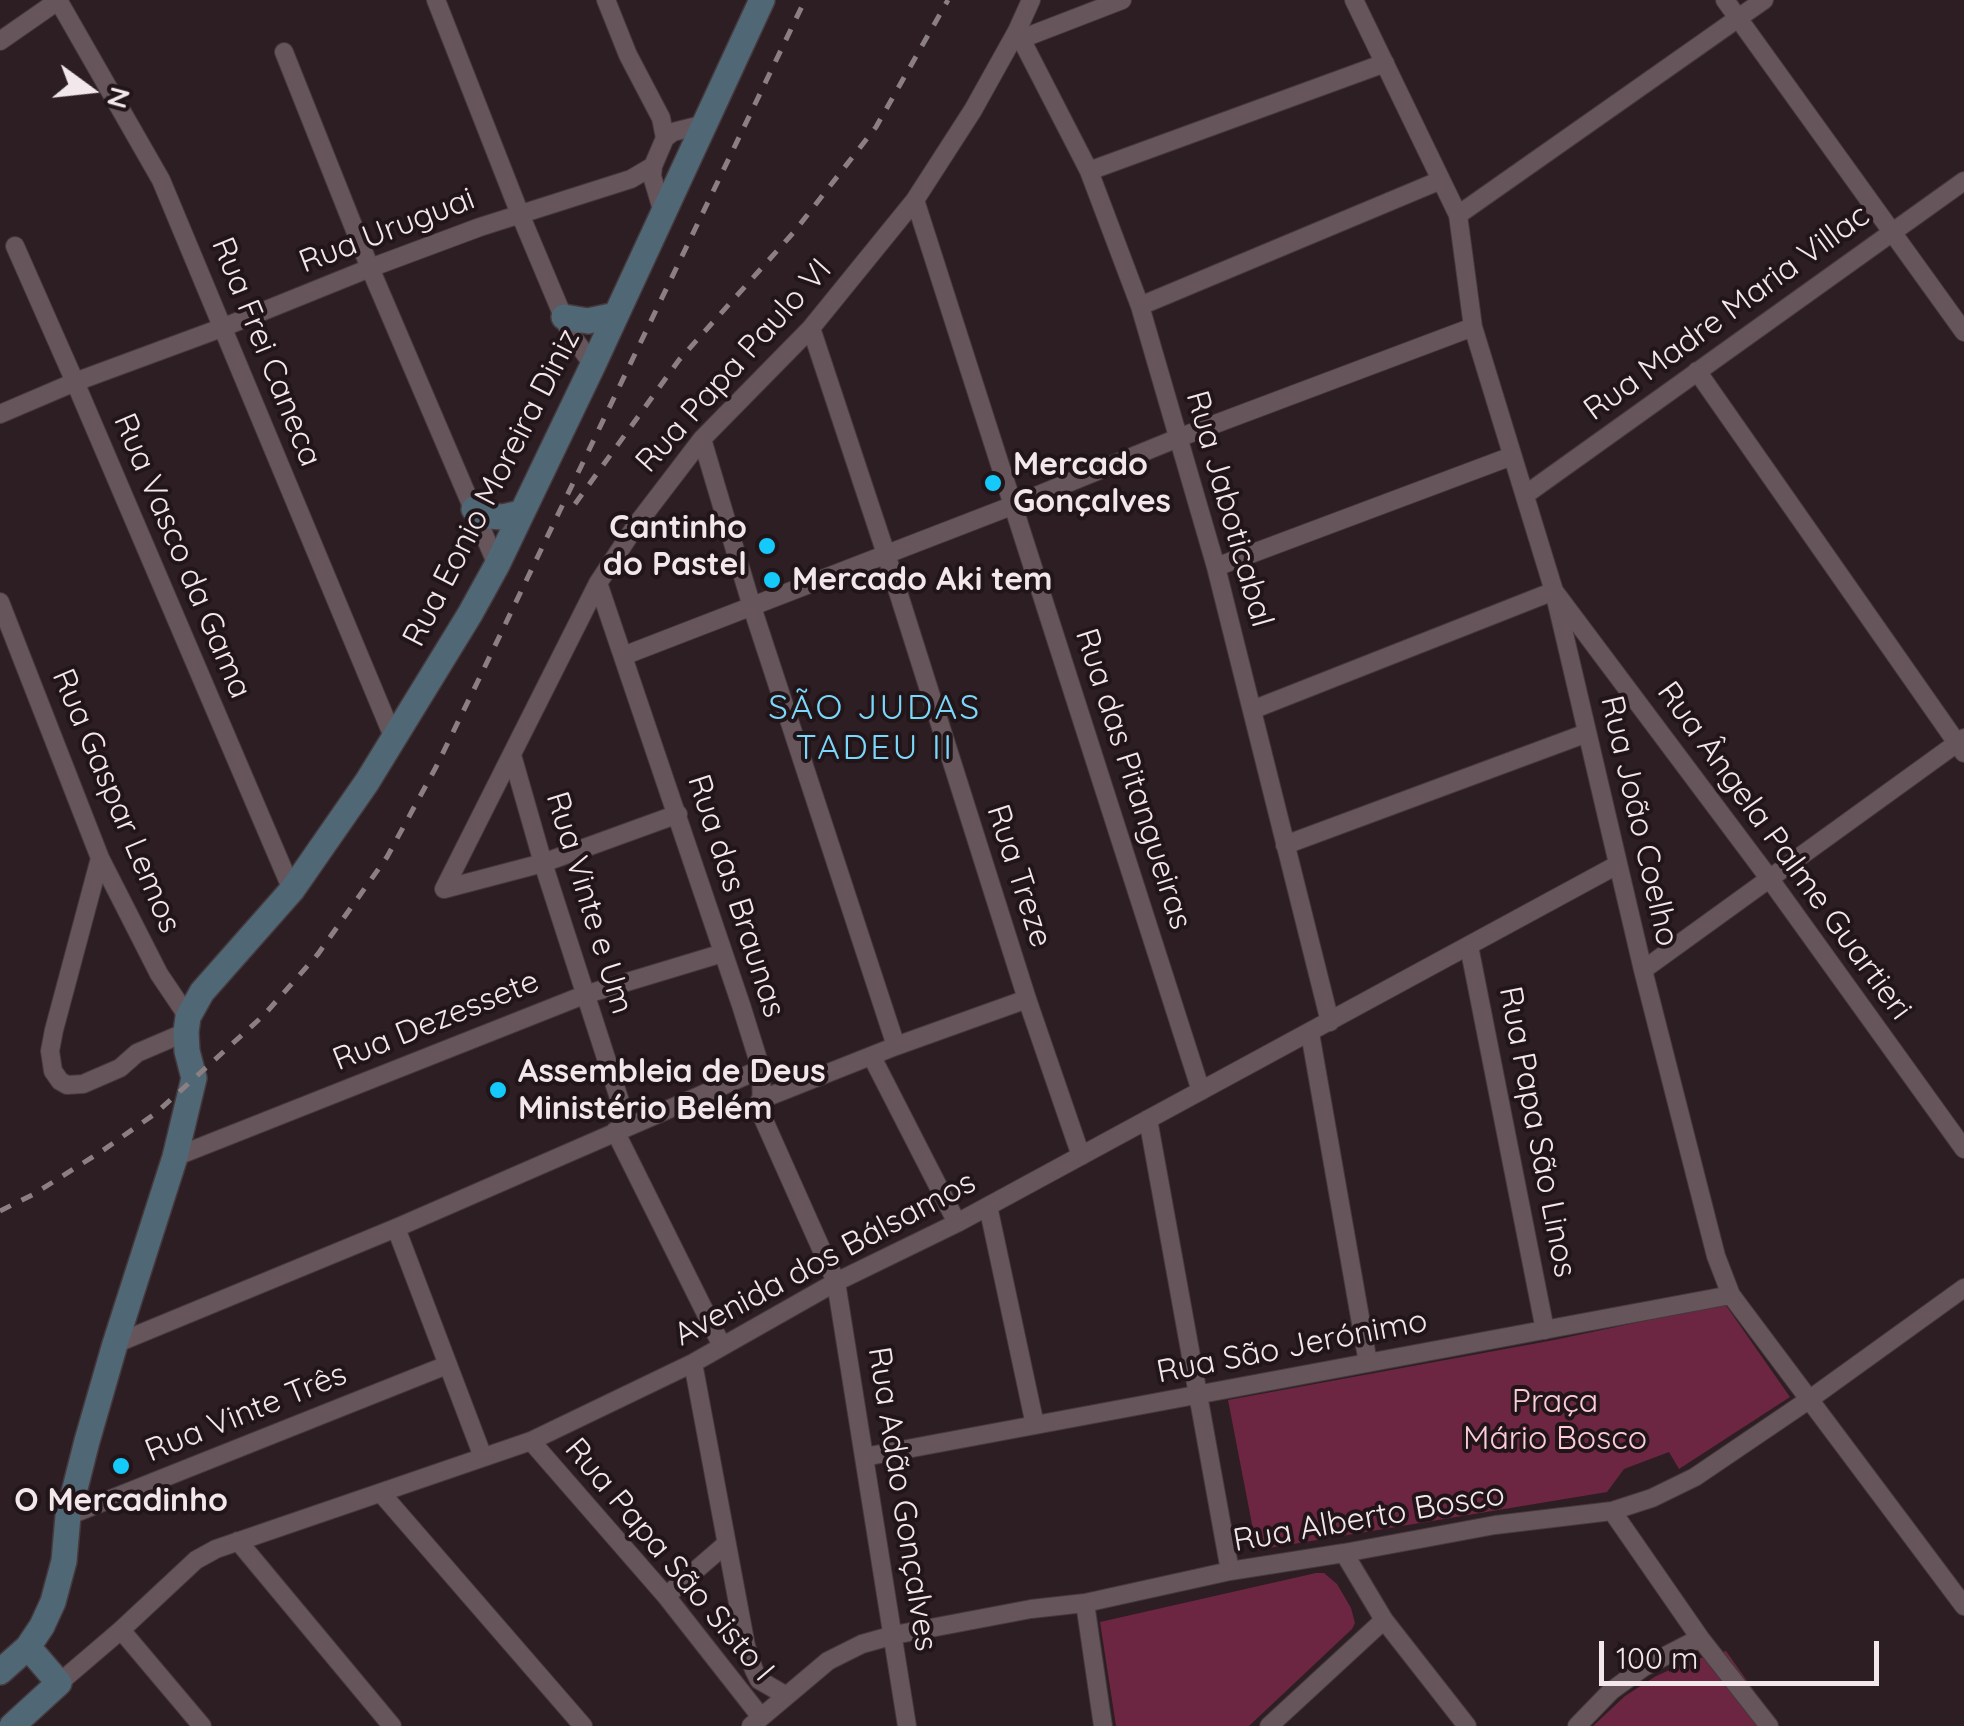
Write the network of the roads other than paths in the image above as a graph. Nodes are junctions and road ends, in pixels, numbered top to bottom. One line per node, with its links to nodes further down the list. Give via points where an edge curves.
1 (58, 0): 12 (street); 31 (street, Rua Frei Caneca, via 161,180)
2 (436, 0): 21 (street)
3 (606, 0): 15 (street, via 662,118)
4 (762, 0): 15 (main road, Rua Eonio Moreira Diniz)
5 (1030, 0): 11 (street, Rua Papa Paulo VI)
6 (1122, 0): 11 (street)
7 (1354, 0): 14 (street, Rua João Coelho)
8 (1726, 0): 10 (street)
9 (1764, 0): 10 (street)
10 (1739, 19): 23 (street); 24 (street)
11 (1019, 35): 16 (street, Rua Jaboticabal); 20 (street, Rua Papa Paulo VI)
12 (0, 41)
13 (284, 52): 26 (street)
14 (1385, 63): 16 (street); 18 (street, Rua João Coelho)
15 (683, 131): 17 (street); 22 (main road, Rua Eonio Moreira Diniz)
16 (1089, 171): 27 (street, Rua Jaboticabal)
17 (653, 173): 21 (street, Rua Uruguai); 22 (street)
18 (1441, 180): 23 (street, Rua João Coelho); 27 (street)
19 (1964, 180): 24 (street, Rua Madre Maria Villac)
20 (915, 200): 32 (street, Rua Papa Paulo VI); 42 (street, Rua das Pitangueiras)
21 (520, 214): 26 (street, Rua Uruguai); 29 (street)
22 (662, 214): 28 (main road, Rua Eonio Moreira Diniz)
23 (1458, 215): 30 (street, Rua João Coelho)
24 (1892, 232): 33 (street); 35 (street, Rua Madre Maria Villac)
25 (15, 246): 36 (street, Rua Vasco da Gama)
26 (370, 268): 31 (street, Rua Uruguai); 43 (street)
27 (1140, 306): 38 (street, Rua Jaboticabal)
28 (616, 316): 29 (main road); 34 (main road, Rua Eonio Moreira Diniz)
29 (564, 317): 34 (street)
30 (1473, 326): 38 (street); 40 (street, Rua João Coelho)
31 (224, 328): 36 (street, Rua Uruguai); 55 (street, Rua Frei Caneca)
32 (812, 328): 39 (street, Rua Papa Paulo VI); 45 (street, Rua Treze)
33 (1964, 332)
34 (593, 365): 44 (main road, Rua Eonio Moreira Diniz)
35 (1697, 371): 41 (street, Rua Madre Maria Villac); 56 (street)
36 (75, 382): 37 (street, Rua Uruguai); 64 (street, Rua Vasco da Gama)
37 (0, 414)
38 (1178, 438): 42 (street); 47 (street, Rua Jaboticabal)
39 (702, 439): 48 (street, Rua Papa Paulo VI); 51 (street)
40 (1512, 456): 41 (street, Rua João Coelho); 47 (street)
41 (1524, 495): 49 (street, Rua João Coelho)
42 (1014, 505): 45 (street); 76 (street, Rua das Pitangueiras)
43 (474, 509): 44 (main road, via 488,516); 46 (street)
44 (522, 513): 46 (main road, Rua Eonio Moreira Diniz)
45 (886, 554): 51 (street); 69 (street, Rua Treze)
46 (497, 564): 55 (main road, Rua Eonio Moreira Diniz)
47 (1216, 567): 53 (street, Rua Jaboticabal)
48 (598, 583): 52 (street, Rua das Braunas); 57 (street, Rua Papa Paulo VI)
49 (1554, 591): 53 (street); 54 (street, Rua João Coelho); 63 (street, Rua Ângela Palme Guartieri)
50 (0, 602): 60 (street, Rua Gaspar Lemos)
51 (752, 607): 52 (street); 73 (street)
52 (623, 656): 58 (street, Rua das Braunas)
53 (1252, 710): 59 (street, Rua Jaboticabal)
54 (1587, 733): 59 (street); 62 (street, Rua João Coelho)
55 (394, 739): 64 (main road, Rua Eonio Moreira Diniz)
56 (1962, 744): 63 (street)
57 (512, 755): 61 (street, Rua Vinte e Um); 61 (street, Rua Papa Paulo VI, via 444,889)
58 (678, 814): 61 (street); 66 (street, Rua das Braunas)
59 (1285, 845): 70 (street, Rua Jaboticabal)
60 (100, 858): 71 (street, Rua Gaspar Lemos); 71 (street, via 50,1050 53,1071 67,1085 83,1084)
61 (543, 863): 68 (street, Rua Vinte e Um)
62 (1618, 866): 65 (street, Avenida dos Bálsamos); 67 (street, Rua João Coelho)
63 (1769, 878): 67 (street); 80 (street, Rua Ângela Palme Guartieri)
64 (292, 890): 71 (main road, Rua Eonio Moreira Diniz, via 202,992)
65 (1469, 946): 70 (street, Avenida dos Bálsamos); 89 (street, Rua Papa São Linos)
66 (723, 953): 68 (street, Rua Dezessete); 75 (street, Rua das Braunas)
67 (1642, 970): 88 (street, Rua João Coelho)
68 (584, 995): 79 (street, Rua Vinte e Um); 81 (street, Rua Dezessete)
69 (1026, 999): 73 (street); 82 (street, Rua Treze)
70 (1330, 1022): 72 (street, Avenida dos Bálsamos)
71 (187, 1025): 81 (main road, via 194,1078)
72 (1310, 1033): 76 (street, Avenida dos Bálsamos); 93 (street)
73 (896, 1046): 74 (street)
74 (872, 1056): 77 (street); 84 (street)
75 (761, 1069): 77 (street, Rua das Braunas); 79 (street)
76 (1201, 1090): 78 (street, Avenida dos Bálsamos)
77 (760, 1100): 86 (street, Rua das Braunas)
78 (1148, 1119): 82 (street, Avenida dos Bálsamos); 95 (street)
79 (621, 1128): 85 (street); 91 (street, Rua Vinte e Um)
80 (1964, 1149)
81 (175, 1156): 90 (main road)
82 (1081, 1156): 83 (street, Avenida dos Bálsamos)
83 (988, 1206): 84 (street, Avenida dos Bálsamos); 97 (street)
84 (957, 1223): 86 (street, Avenida dos Bálsamos)
85 (396, 1228): 90 (street); 94 (street)
86 (836, 1282): 91 (street, Avenida dos Bálsamos); 99 (street, Rua Adão Gonçalves)
87 (1964, 1288): 96 (street, Rua Alberto Bosco)
88 (1731, 1295): 89 (street, Rua São Jerónimo); 96 (street, Rua João Coelho)
89 (1546, 1330): 93 (street, Rua São Jerónimo)
90 (115, 1344): 103 (main road)
91 (722, 1346): 92 (street, Avenida dos Bálsamos)
92 (693, 1363): 98 (street, Avenida dos Bálsamos); 105 (street)
93 (1368, 1363): 95 (street, Rua São Jerónimo)
94 (447, 1365): 100 (street); 103 (street, Rua Vinte Três)
95 (1198, 1394): 97 (street, Rua São Jerónimo); 107 (street)
96 (1810, 1399): 102 (street, Rua Alberto Bosco, via 1695,1477); 110 (street, Rua João Coelho)
97 (1035, 1425): 99 (street, Rua São Jerónimo)
98 (530, 1441): 100 (street, Avenida dos Bálsamos); 108 (street, Rua Papa São Sisto I)
99 (864, 1457): 113 (street, Rua Adão Gonçalves)
100 (483, 1458): 101 (street, Avenida dos Bálsamos)
101 (381, 1493): 104 (street, Avenida dos Bálsamos); 125 (street)
102 (1612, 1512): 106 (street, Rua Alberto Bosco); 114 (street)
103 (68, 1516): 116 (main road, via 53,1602)
104 (238, 1541): 112 (street, Avenida dos Bálsamos, via 196,1560); 124 (street)
105 (726, 1544): 108 (street); 115 (street)
106 (1344, 1553): 107 (street, Rua Alberto Bosco); 111 (street)
107 (1230, 1571): 109 (street, Rua Alberto Bosco)
108 (666, 1596): 117 (street, Rua Papa São Sisto I)
109 (1085, 1603): 113 (street, Rua Alberto Bosco); 127 (street)
110 (1964, 1606)
111 (1384, 1620): 128 (street); 129 (street)
112 (121, 1630): 119 (street, Avenida dos Bálsamos); 123 (street)
113 (894, 1635): 120 (street, Rua Alberto Bosco, via 828,1661); 126 (street, Rua Adão Gonçalves)
114 (1700, 1638): 130 (street, via 1644,1667); 131 (street)
115 (746, 1646): 117 (street, via 740,1656); 120 (street, via 760,1680)
116 (28, 1647): 118 (main road); 119 (main road)
117 (718, 1663): 121 (street, Rua Papa São Sisto I)
118 (0, 1672)
119 (59, 1683): 122 (main road)
120 (785, 1696): 121 (street, Rua Alberto Bosco)
121 (756, 1722)
122 (12, 1726)
123 (202, 1726)
124 (392, 1726)
125 (584, 1726)
126 (908, 1726)
127 (1104, 1726)
128 (1270, 1726)
129 (1467, 1726)
130 (1577, 1726)
131 (1769, 1726)

